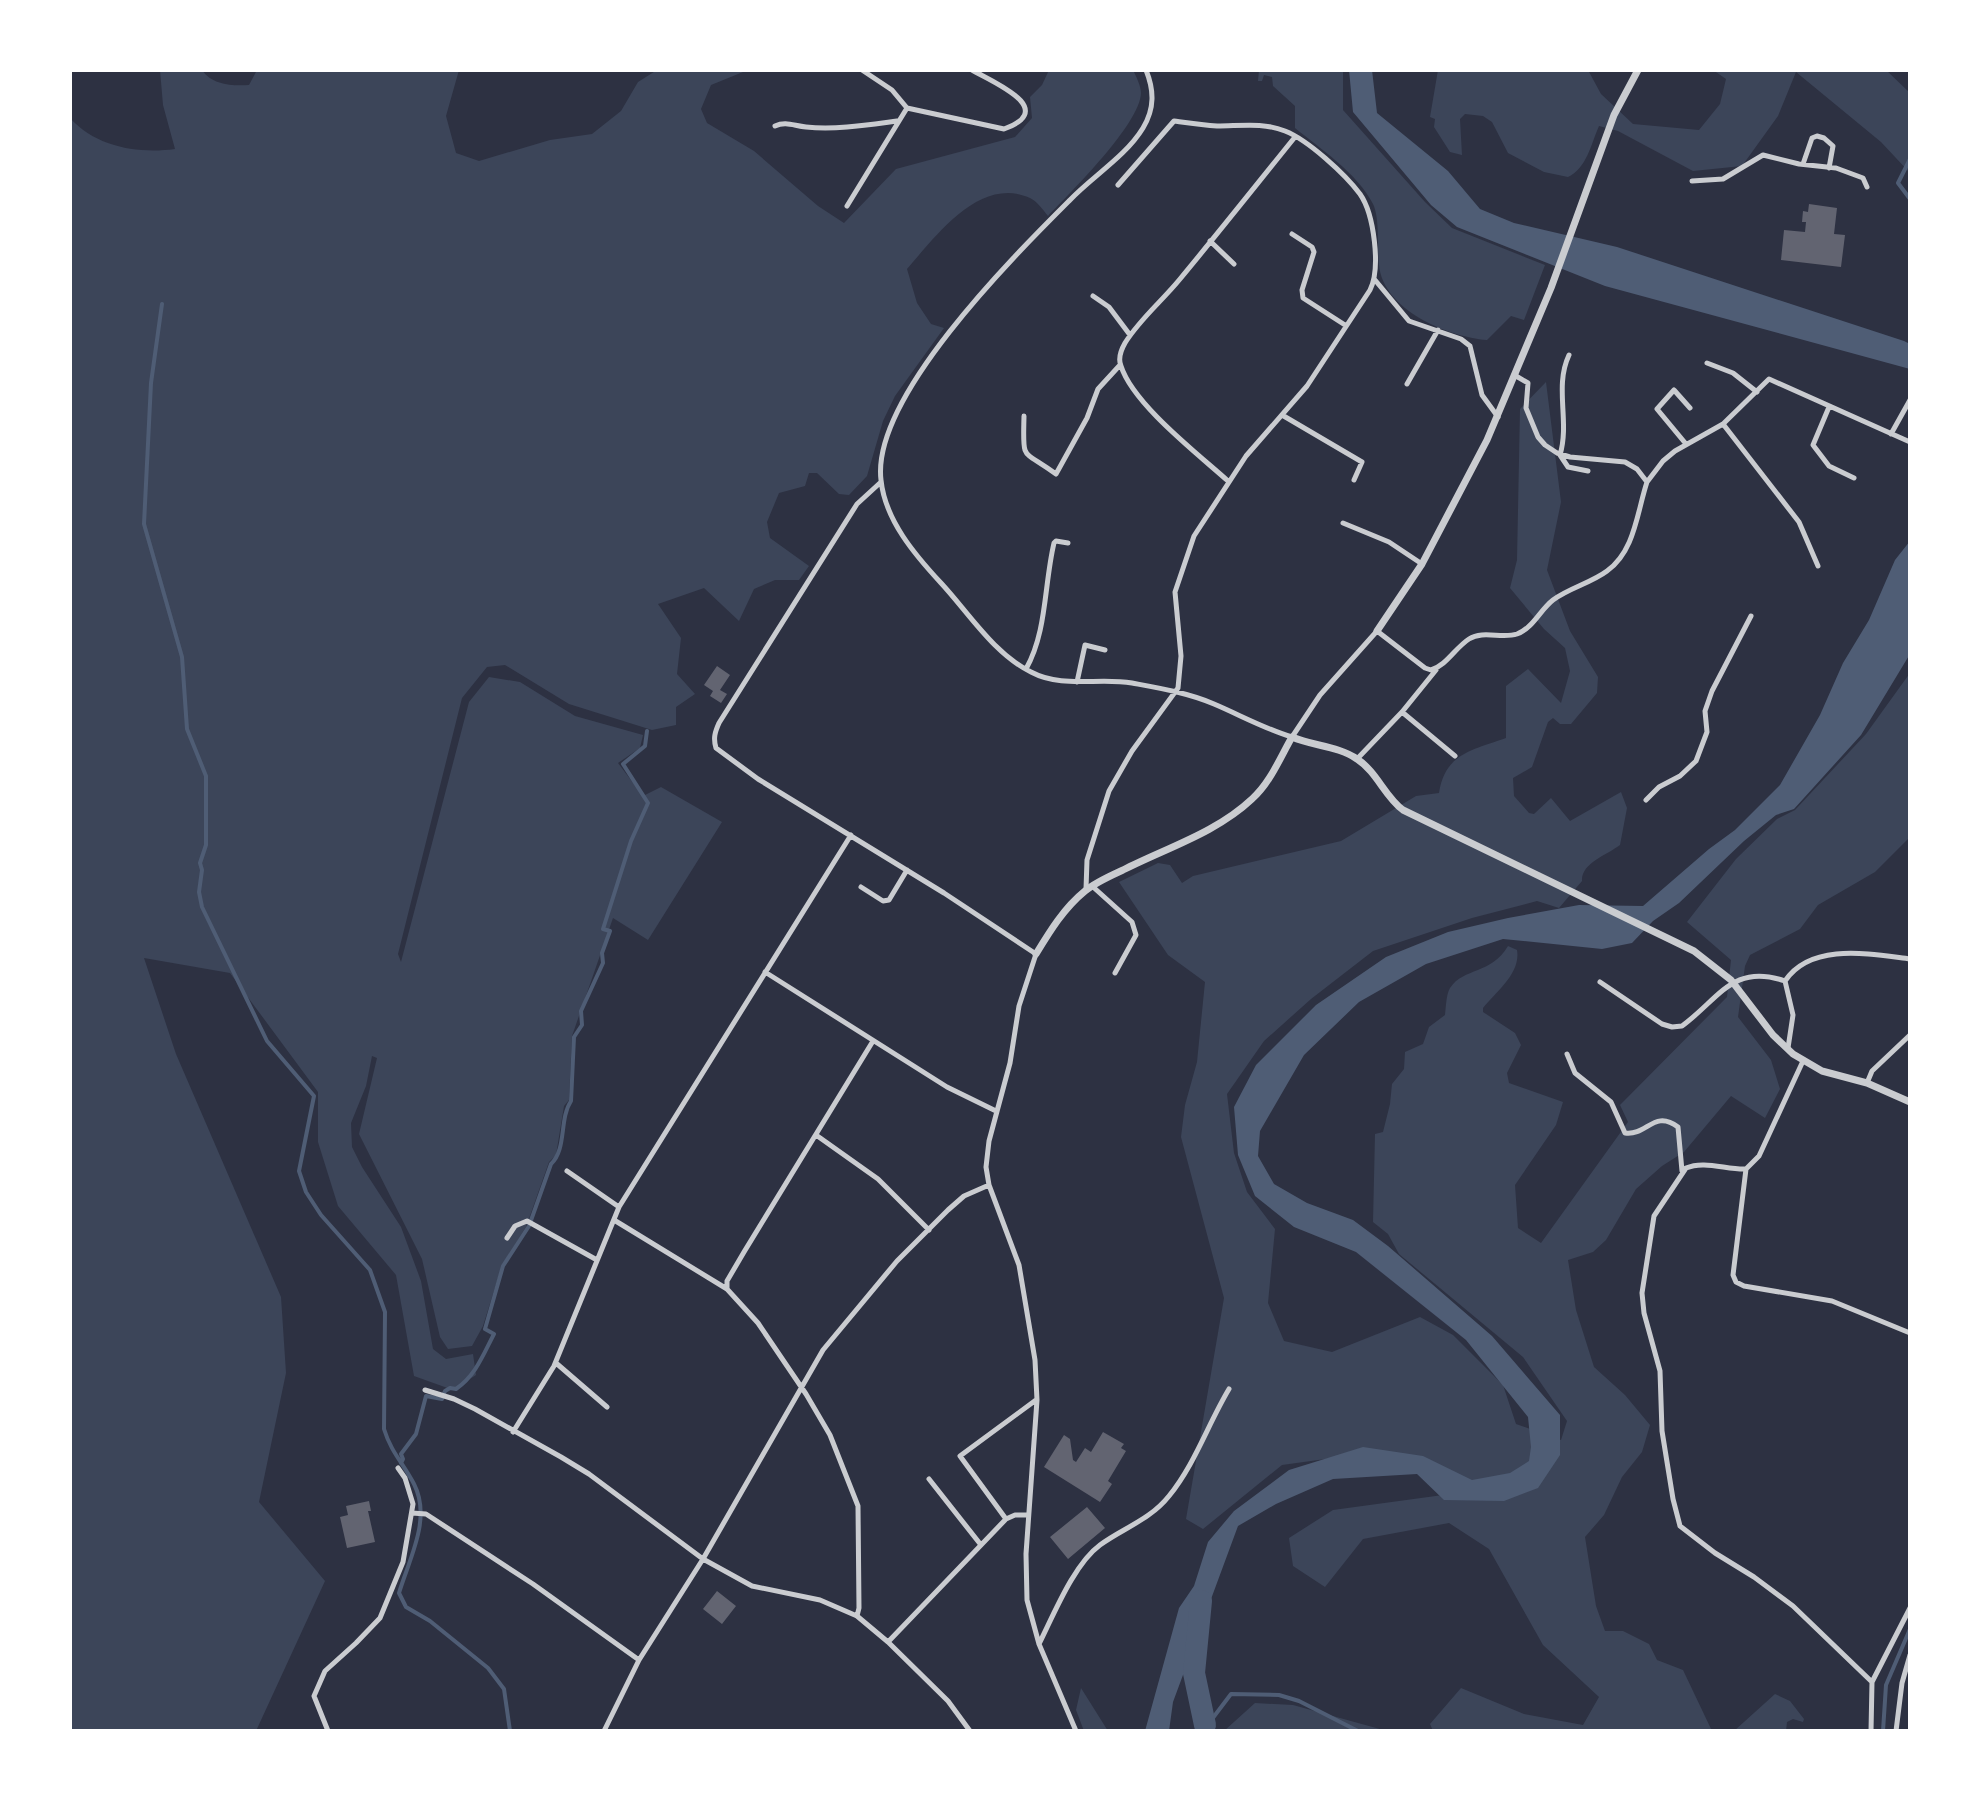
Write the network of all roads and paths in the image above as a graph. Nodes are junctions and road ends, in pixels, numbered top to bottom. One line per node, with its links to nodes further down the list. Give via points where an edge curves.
1 (862, 70): 5 (street, via 892,90)
2 (972, 70): 5 (street, via 1019,96 1025,114 1018,124 1004,129)
3 (1146, 70): 44 (street, via 1153,104 1142,130 1001,273 938,347 896,412)
4 (1638, 70): 26 (street, via 1614,115)
5 (907, 108): 6 (street)
6 (897, 121): 7 (street); 14 (street)
7 (775, 126)
8 (1295, 137): 12 (street, via 1248,124 1174,121); 16 (street); 18 (street, via 1362,196 1374,240)
9 (1803, 164): 10 (street); 10 (street, via 1817,136 1833,146); 11 (street, via 1763,155 1723,179)
10 (1829, 168): 13 (street, via 1863,178)
11 (1692, 181)
12 (1118, 185)
13 (1867, 187)
14 (847, 206)
15 (1292, 234): 20 (street, via 1314,252 1303,298)
16 (1210, 241): 17 (street); 22 (street)
17 (1234, 264)
18 (1375, 280): 20 (street); 21 (street, via 1409,321)
19 (1093, 296): 22 (street, via 1109,307)
20 (1345, 325): 32 (street, via 1309,384)
21 (1438, 330): 27 (street); 34 (street, via 1470,346 1482,395)
22 (1130, 335): 25 (street)
23 (1569, 355): 39 (street, via 1561,378)
24 (1707, 363): 28 (street, via 1733,373)
25 (1120, 365): 33 (street, via 1098,389 1056,474 1027,457); 43 (street, via 1145,406)
26 (1516, 376): 34 (street); 39 (street, via 1528,383 1526,408 1538,437)
27 (1407, 384)
28 (1758, 392): 30 (street, via 1769,379); 35 (street)
29 (1910, 400): 36 (street)
30 (1829, 407): 36 (street); 41 (street, via 1813,445 1829,466)
31 (1690, 408): 38 (street, via 1674,390 1657,409)
32 (1282, 415): 42 (street, via 1362,462); 43 (street)
33 (1024, 416)
34 (1498, 417): 48 (street)
35 (1723, 424): 38 (street); 49 (street, via 1799,522)
36 (1891, 434): 37 (street)
37 (1910, 442)
38 (1686, 444): 45 (street)
39 (1560, 455): 40 (street, via 1568,467); 45 (street, via 1625,462)
40 (1588, 471)
41 (1854, 478)
42 (1354, 480)
43 (1228, 481): 56 (street, via 1194,536 1175,592 1181,669)
44 (881, 482): 53 (street, via 908,548); 62 (street, via 857,504 714,733 716,748)
45 (1647, 482): 54 (street, via 1631,541 1607,572 1562,593 1519,633 1469,638)
46 (1343, 523): 48 (street, via 1389,542)
47 (1068, 543): 53 (street, via 1054,543 1040,638)
48 (1422, 564): 51 (street)
49 (1818, 566)
50 (1751, 616): 61 (street, via 1712,691 1705,711 1707,732 1696,761)
51 (1377, 631): 54 (street, via 1425,668); 58 (street, via 1320,695)
52 (1105, 650): 55 (street, via 1085,645)
53 (1026, 669): 55 (street, via 1044,678)
54 (1436, 669): 57 (street)
55 (1077, 682): 56 (street, via 1129,682)
56 (1174, 692): 58 (street); 65 (street, via 1109,791 1087,860)
57 (1402, 712): 59 (street); 60 (street)
58 (1292, 737): 60 (street); 65 (street, via 1261,790 1232,815)
59 (1455, 756)
60 (1357, 759): 74 (street, via 1393,803 1413,815 1694,951 1739,990)
61 (1646, 800)
62 (851, 835): 63 (street); 68 (street)
63 (907, 870): 64 (street, via 889,900); 66 (street)
64 (861, 887)
65 (1089, 888): 66 (street); 69 (street, via 1132,922 1136,935)
66 (1036, 954): 79 (street)
67 (1910, 959): 70 (street, via 1819,956 1804,962)
68 (765, 972): 73 (street); 85 (street)
69 (1115, 973)
70 (1785, 981): 71 (street, via 1744,976 1682,1026 1672,1027); 74 (street, via 1793,1015)
71 (1600, 982)
72 (1910, 1035): 77 (street, via 1872,1071)
73 (873, 1041): 79 (street); 80 (street)
74 (1787, 1049): 76 (street)
75 (1567, 1054): 83 (street, via 1575,1073 1611,1102 1625,1133 1637,1133 1659,1120 1678,1127)
76 (1803, 1061): 77 (street); 81 (street, via 1759,1156)
77 (1867, 1083): 78 (street)
78 (1910, 1102)
79 (996, 1111): 84 (street, via 986,1154)
80 (816, 1135): 87 (street, via 878,1179); 90 (street, via 727,1281)
81 (1746, 1169): 83 (street, via 1693,1165); 91 (street, via 1733,1268 1736,1282 1836,1302)
82 (567, 1171): 85 (street)
83 (1682, 1172): 112 (street, via 1654,1216 1642,1293 1660,1371 1662,1431 1680,1526 1793,1606)
84 (989, 1185): 87 (street, via 964,1196); 96 (street, via 1019,1265)
85 (619, 1207): 86 (street)
86 (614, 1220): 89 (street); 90 (street)
87 (929, 1230): 93 (street, via 836,1333)
88 (507, 1238): 89 (street, via 515,1226 530,1222)
89 (597, 1260): 92 (street)
90 (727, 1289): 93 (street, via 758,1323)
91 (1910, 1333)
92 (556, 1363): 97 (street); 98 (street)
93 (802, 1388): 105 (street); 107 (street, via 823,1420 858,1506)
94 (1229, 1389): 109 (street, via 1169,1496 1081,1562)
95 (425, 1390): 98 (street, via 454,1399)
96 (1037, 1400): 102 (street); 103 (street, via 960,1456)
97 (607, 1407)
98 (513, 1432): 105 (street, via 589,1474)
99 (398, 1468): 101 (street, via 412,1494)
100 (929, 1479): 104 (street)
101 (414, 1513): 111 (street, via 426,1514); 113 (street, via 403,1562 380,1618 318,1683 314,1696)
102 (1028, 1515): 103 (street); 109 (street, via 1025,1585)
103 (1006, 1519): 104 (street)
104 (981, 1545): 108 (street)
105 (703, 1559): 107 (street, via 752,1586 820,1600); 111 (street)
106 (1910, 1608): 112 (street)
107 (857, 1616): 108 (street)
108 (888, 1642): 115 (street, via 948,1701)
109 (1039, 1644): 116 (street)
110 (1910, 1655): 118 (street)
111 (639, 1660): 114 (street)
112 (1872, 1682): 117 (street)
113 (328, 1731)
114 (604, 1731)
115 (970, 1731)
116 (1076, 1731)
117 (1871, 1731)
118 (1896, 1731)

